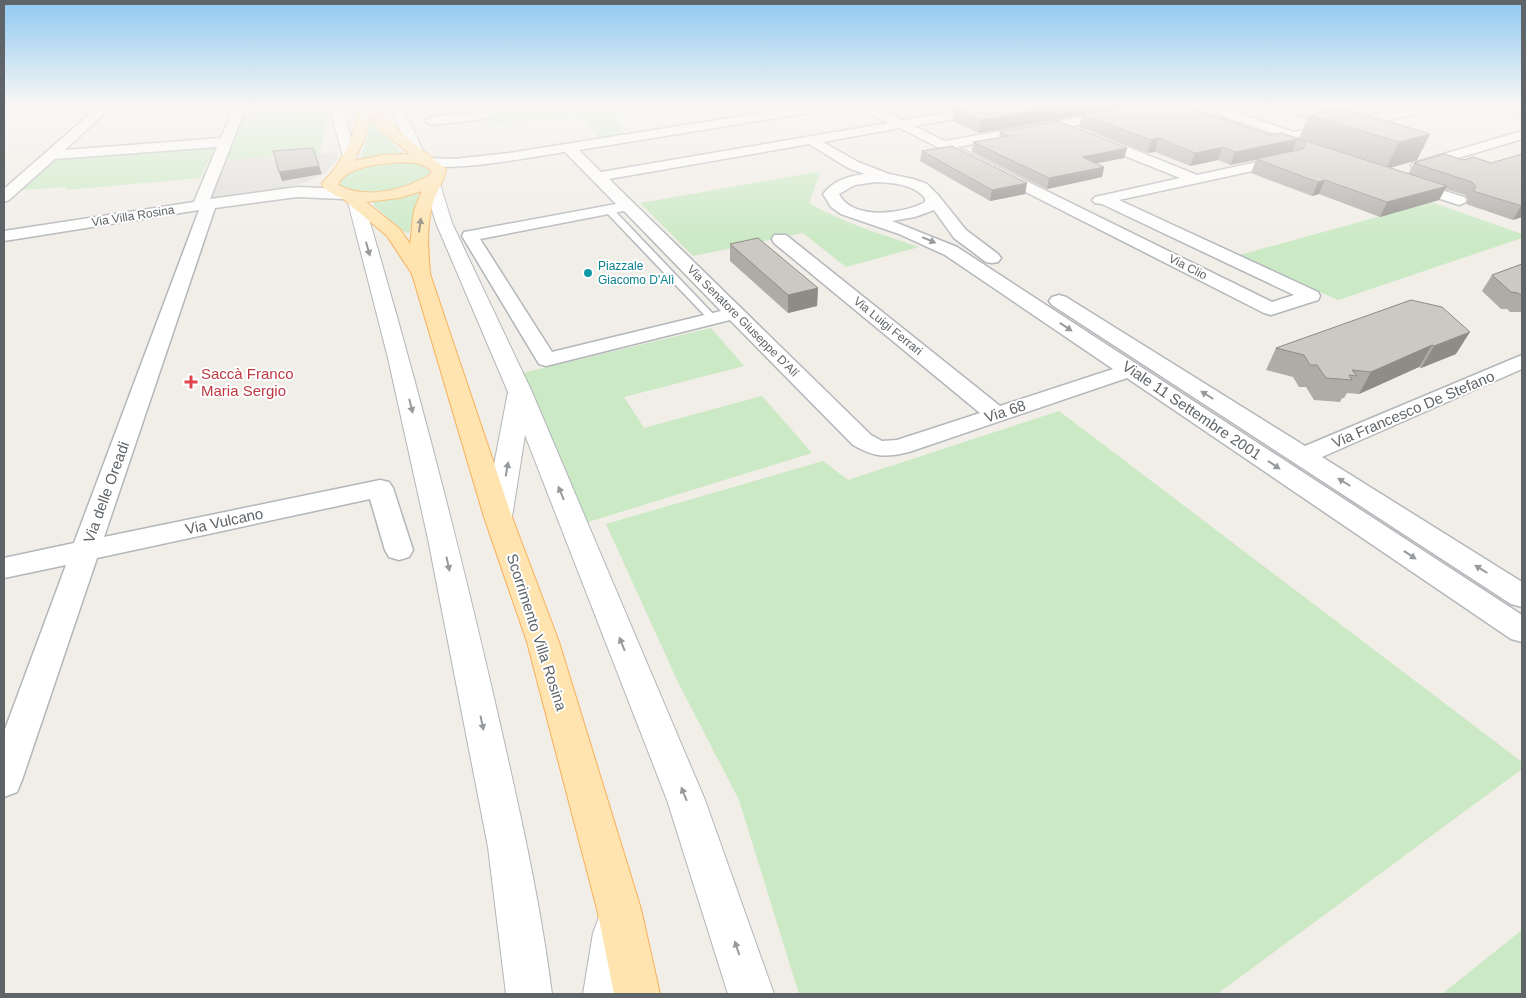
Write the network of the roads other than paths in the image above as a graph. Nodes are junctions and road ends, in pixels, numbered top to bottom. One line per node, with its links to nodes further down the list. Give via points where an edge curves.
1 (55, 152): 17 (street)
2 (97, 152): 17 (street)
3 (224, 152): 31 (street, Via delle Oreadi)
4 (348, 152): 18 (street)
5 (352, 152): 18 (main road)
6 (411, 152): 19 (main road)
7 (421, 152): 19 (street)
8 (541, 152): 19 (street)
9 (573, 152): 21 (street, Via Senatore Giuseppe D'Alí)
10 (743, 152): 21 (street)
11 (803, 152): 22 (street)
12 (830, 152): 23 (street, via 853,165)
13 (957, 152): 32 (street, Via Clio)
14 (1126, 152): 24 (street)
15 (1296, 152): 24 (street, via 1298,153)
16 (1471, 152): 30 (street, via 1399,175)
17 (51, 155): 26 (street)
18 (350, 157): 20 (main road)
19 (430, 169): 20 (main road, via 415,159 383,160 367,162); 27 (main road, via 421,187 398,193); 37 (main road, Scorrimento Villa Rosina, one-way to 19, via 418,237); 42 (street, via 444,223)
20 (338, 173): 25 (street, Via Villa Rosina); 27 (main road, via 332,178 331,187)
21 (598, 177): 33 (street, Via Senatore Giuseppe D'Alí)
22 (835, 177): 23 (street, via 845,183 859,179); 34 (street, via 832,200)
23 (893, 179): 28 (street, via 921,186)
24 (1195, 179): 29 (street)
25 (262, 196): 27 (street, Via Villa Rosina, via 297,192); 31 (street, Via Villa Rosina)
26 (4, 197)
27 (349, 197): 37 (main road, Scorrimento Villa Rosina, via 394,233); 54 (street, one-way to 54, via 399,358 443,539 508,847)
28 (933, 198): 34 (street, via 926,210 899,217); 45 (street, Viale 11 Settembre 2001, one-way to 28, via 971,244 947,219)
29 (1104, 199): 32 (street); 32 (street, Via Clio, via 1311,296 1272,309)
30 (1459, 200)
31 (204, 205): 35 (street, Via Villa Rosina); 47 (street, Via delle Oreadi)
32 (1067, 207)
33 (618, 208): 38 (street, Via Senatore Giuseppe D'Alí); 39 (lane); 39 (street, via 470,236 546,360)
34 (850, 212): 41 (street, Viale 11 Settembre 2001, one-way to 41, via 914,234 951,251)
35 (4, 236)
36 (780, 239): 43 (street, Via Luigi Ferrari)
37 (421, 274): 46 (main road, Scorrimento Villa Rosina)
38 (734, 313): 39 (street); 44 (street, Via Senatore Giuseppe D'Alí, via 862,440)
39 (713, 318)
40 (1522, 362): 45 (street, Via Francesco De Stefano)
41 (1131, 370): 43 (street, Via 68); 51 (street, Viale 11 Settembre 2001, one-way to 51)
42 (520, 392): 46 (street, one-way to 42); 57 (street, one-way to 42, via 686,800)
43 (996, 414): 44 (street, Via 68, via 900,447)
44 (878, 449)
45 (1304, 456): 50 (street, Viale 11 Settembre 2001, one-way to 45)
46 (498, 517): 53 (main road, Scorrimento Villa Rosina, via 543,642)
47 (86, 550): 48 (street, Via Vulcano, via 380,488); 49 (street, Via Vulcano); 52 (street, Via delle Oreadi)
48 (399, 550)
49 (4, 568)
50 (1522, 596)
51 (1522, 630)
52 (4, 780)
53 (618, 909): 55 (street); 56 (main road, Scorrimento Villa Rosina)
54 (529, 994)
55 (606, 994)
56 (637, 994)
57 (751, 994)

